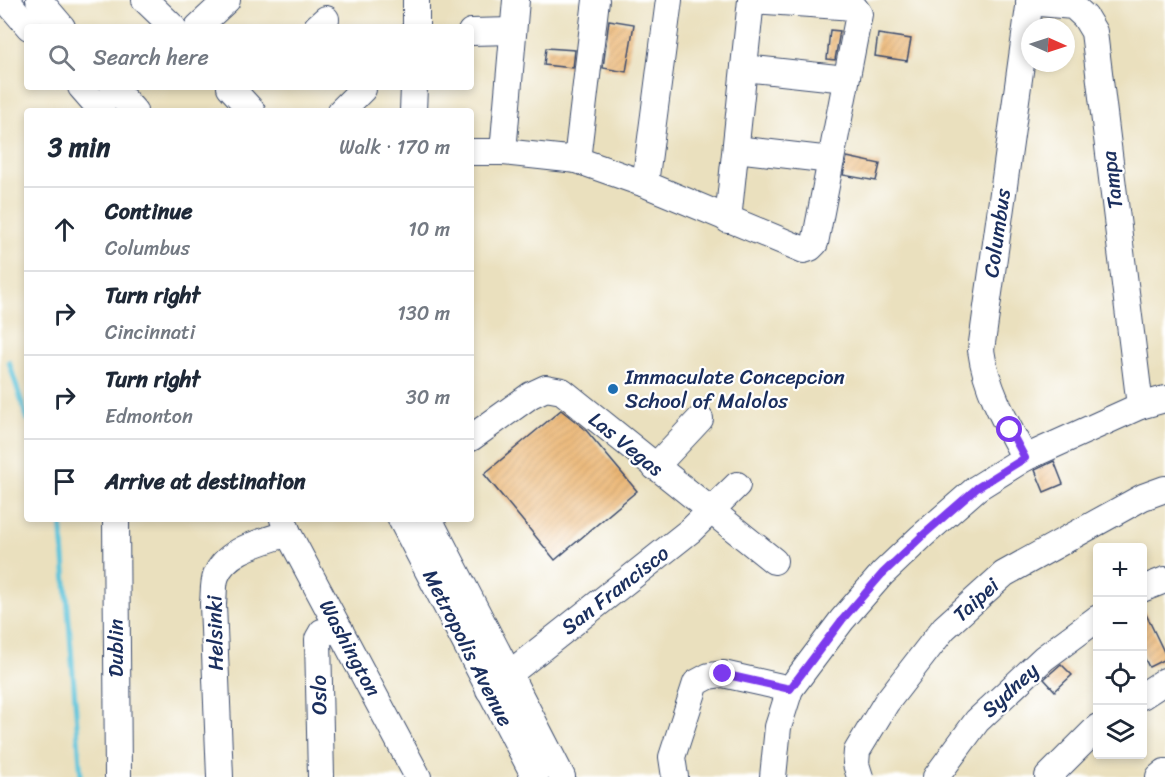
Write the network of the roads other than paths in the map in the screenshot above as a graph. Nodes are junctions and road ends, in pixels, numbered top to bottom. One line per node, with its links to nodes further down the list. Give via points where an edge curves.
1 (6, 0): 12 (street)
2 (39, 0): 13 (street)
3 (145, 0): 14 (street)
4 (227, 0): 15 (street)
5 (416, 0): 16 (street)
6 (516, 0): 17 (street)
7 (596, 0): 32 (street)
8 (669, 0): 34 (street)
9 (751, 0): 11 (street); 19 (street)
10 (1030, 1): 37 (street, Tampa, via 1073,6 1094,32); 40 (street, Columbus, via 981,350 987,378)
11 (818, 2): 20 (street, via 854,7 859,14)
12 (27, 24)
13 (59, 24)
14 (170, 24)
15 (201, 24)
16 (416, 24)
17 (513, 31): 18 (street); 31 (street)
18 (474, 32)
19 (744, 68): 20 (street); 29 (street)
20 (846, 79): 33 (street)
21 (84, 90): 25 (street)
22 (116, 90): 26 (street)
23 (362, 90): 27 (street)
24 (414, 90): 28 (street)
25 (99, 108)
26 (131, 108)
27 (344, 108)
28 (413, 108)
29 (736, 149): 33 (street); 35 (street)
30 (474, 152): 31 (street)
31 (502, 152): 32 (street)
32 (577, 160): 34 (street)
33 (831, 160): 35 (street, via 815,243 810,248 804,250)
34 (645, 184): 35 (street)
35 (728, 220)
36 (1165, 399): 37 (street)
37 (1140, 406): 40 (street)
38 (700, 419): 41 (street)
39 (474, 436): 41 (street, Las Vegas, via 546,388 562,391)
40 (1025, 458): 56 (street, via 977,488 882,574)
41 (655, 467): 44 (street, Las Vegas)
42 (737, 485): 44 (street, San Francisco)
43 (1165, 489): 68 (street, Taipei, via 1143,497 1004,574 944,628 886,703 857,751)
44 (711, 511): 49 (street, Las Vegas); 55 (street, San Francisco)
45 (116, 522): 60 (street, Dublin)
46 (403, 522): 55 (street, Metropolis Avenue)
47 (430, 522): 55 (street, Metropolis Avenue)
48 (285, 526): 53 (street, Washington); 61 (street, Helsinki, via 235,554 215,577)
49 (774, 561)
50 (1165, 580): 51 (street)
51 (1147, 588)
52 (1093, 622): 69 (street, Sydney, via 1044,658 977,721)
53 (340, 630): 62 (street, Oslo, via 322,632 318,639); 63 (street, Washington)
54 (1165, 681): 57 (street)
55 (499, 682): 64 (street, Metropolis Avenue); 65 (street, Metropolis Avenue)
56 (790, 689): 66 (street, via 723,674 696,683 672,757); 67 (street, via 778,727)
57 (1147, 693)
58 (1093, 732): 70 (street)
59 (1165, 772): 71 (street)
60 (118, 777)
61 (220, 777)
62 (321, 777)
63 (418, 777)
64 (536, 777)
65 (562, 777)
66 (675, 777)
67 (772, 777)
68 (860, 777)
69 (936, 777)
70 (1047, 777)
71 (1159, 777)

